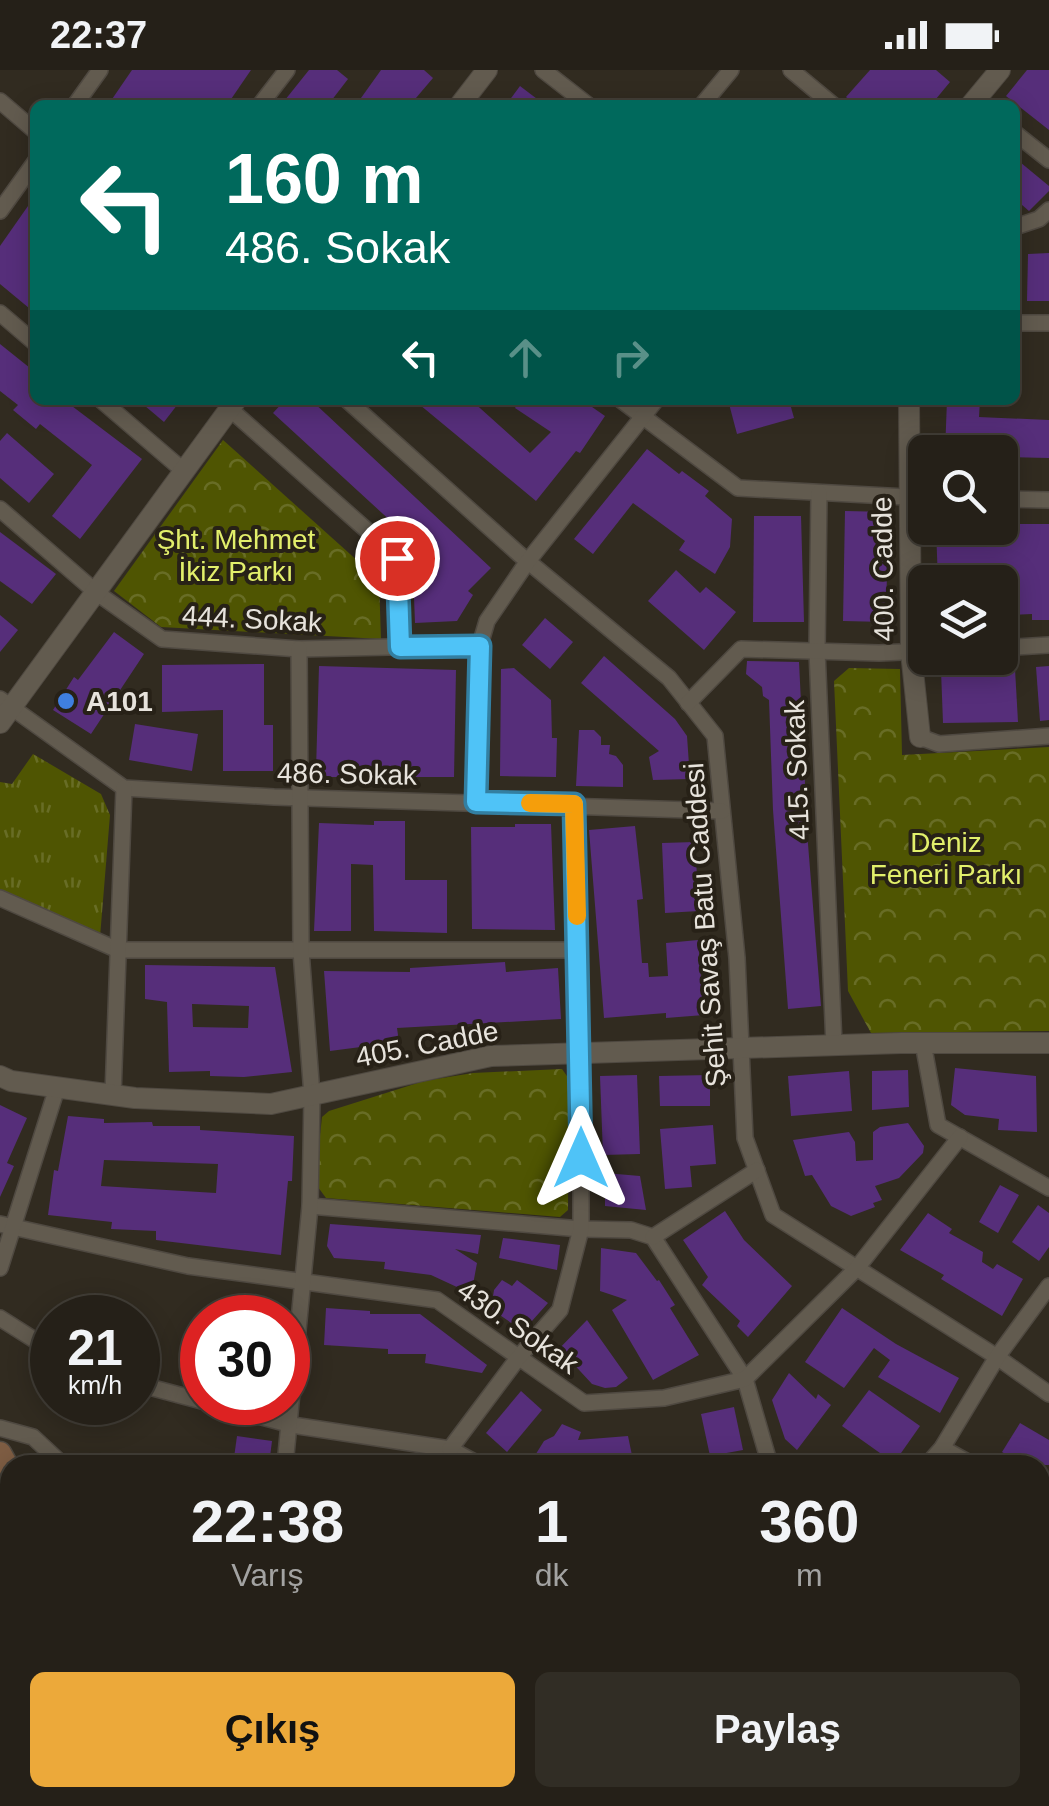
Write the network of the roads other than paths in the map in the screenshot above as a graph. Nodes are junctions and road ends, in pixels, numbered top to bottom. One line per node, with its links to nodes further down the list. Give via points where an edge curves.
1 (100, 70): 8 (street)
2 (288, 70): 9 (street)
3 (487, 70): 10 (street)
4 (543, 70): 11 (street)
5 (732, 70): 12 (street)
6 (791, 70): 13 (street)
7 (1000, 70): 14 (street)
8 (79, 100)
9 (264, 100)
10 (464, 100)
11 (582, 100)
12 (706, 100)
13 (826, 100)
14 (978, 100)
15 (0, 102): 16 (street)
16 (30, 127)
17 (1020, 136): 18 (street)
18 (1049, 160)
19 (30, 169): 21 (street)
20 (1049, 210): 22 (street)
21 (0, 212)
22 (1020, 225)
23 (0, 313): 26 (street)
24 (1020, 323): 25 (street)
25 (1049, 323)
26 (30, 339)
27 (108, 405): 35 (street)
28 (233, 405): 35 (street); 45 (street, via 397,558)
29 (352, 405): 41 (street, Şehit Savaş Batu Caddesi)
30 (628, 405): 33 (street)
31 (652, 405): 33 (street)
32 (909, 405): 34 (street, 400. Cadde)
33 (644, 417): 36 (street, via 738,488); 41 (street)
34 (912, 435)
35 (184, 472): 42 (street)
36 (818, 493): 37 (street); 48 (street, 415. Sokak)
37 (908, 498)
38 (1018, 500): 39 (street)
39 (1049, 500)
40 (0, 509): 42 (street, 444. Sokak)
41 (528, 561): 44 (street, via 486,621); 51 (street, Şehit Savaş Batu Caddesi)
42 (96, 593): 47 (street, 444. Sokak, via 162,639); 52 (street)
43 (1049, 645): 46 (street)
44 (480, 646): 45 (street, 444. Sokak); 57 (street)
45 (400, 647): 47 (street, 444. Sokak)
46 (1018, 647)
47 (300, 650): 56 (street)
48 (817, 651): 49 (street); 51 (street, via 741,648); 66 (street, 415. Sokak)
49 (908, 651)
50 (919, 675): 54 (street, 400. Cadde)
51 (688, 702): 59 (street, Şehit Savaş Batu Caddesi, via 715,736)
52 (4, 710): 55 (street)
53 (1049, 736): 54 (street, via 940,744)
54 (920, 737)
55 (124, 788): 56 (street, 486. Sokak); 61 (street)
56 (298, 798): 57 (street, 486. Sokak); 63 (street)
57 (476, 802): 58 (street, 486. Sokak)
58 (574, 804): 59 (street, 486. Sokak); 62 (street)
59 (722, 811): 67 (street, Şehit Savaş Batu Caddesi)
60 (0, 898): 61 (street)
61 (118, 950): 63 (street); 71 (street)
62 (578, 950): 63 (street); 68 (street)
63 (301, 951): 72 (street)
64 (923, 1043): 65 (street, 405. Cadde); 66 (street, 405. Cadde); 73 (street, via 938,1124)
65 (1049, 1043)
66 (834, 1045): 67 (street, 405. Cadde)
67 (741, 1047): 68 (street, 405. Cadde); 74 (street, Şehit Savaş Batu Caddesi, via 746,1138)
68 (581, 1053): 72 (street, 405. Cadde, via 491,1056); 78 (street)
69 (0, 1076): 70 (street, 405. Cadde)
70 (57, 1088): 71 (street, 405. Cadde); 77 (street)
71 (112, 1095): 72 (street, 405. Cadde, via 271,1104)
72 (312, 1095): 76 (street)
73 (960, 1137): 75 (street); 81 (street)
74 (757, 1170): 79 (street); 81 (street, Şehit Savaş Batu Caddesi, via 773,1215)
75 (1049, 1188)
76 (310, 1206): 78 (street); 82 (street)
77 (6, 1226): 80 (street); 82 (street, 430. Sokak, via 188,1266)
78 (581, 1229): 79 (street); 88 (street, via 560,1310)
79 (653, 1237): 89 (street)
80 (0, 1268)
81 (857, 1268): 87 (street, Şehit Savaş Batu Caddesi); 89 (street)
82 (304, 1282): 84 (street); 88 (street, 430. Sokak, via 437,1300)
83 (1049, 1286): 87 (street)
84 (303, 1295)
85 (0, 1318): 86 (street)
86 (30, 1337)
87 (997, 1357): 90 (street, Şehit Savaş Batu Caddesi); 93 (street)
88 (518, 1358): 89 (street, 430. Sokak, via 584,1403 664,1398); 94 (street)
89 (745, 1379): 98 (street)
90 (1049, 1394)
91 (292, 1425): 94 (street); 96 (street)
92 (0, 1428): 95 (street, via 33,1437)
93 (942, 1448): 99 (street); 100 (street)
94 (450, 1449): 97 (street)
95 (52, 1455)
96 (288, 1455)
97 (461, 1455)
98 (767, 1455)
99 (936, 1455)
100 (955, 1455)

